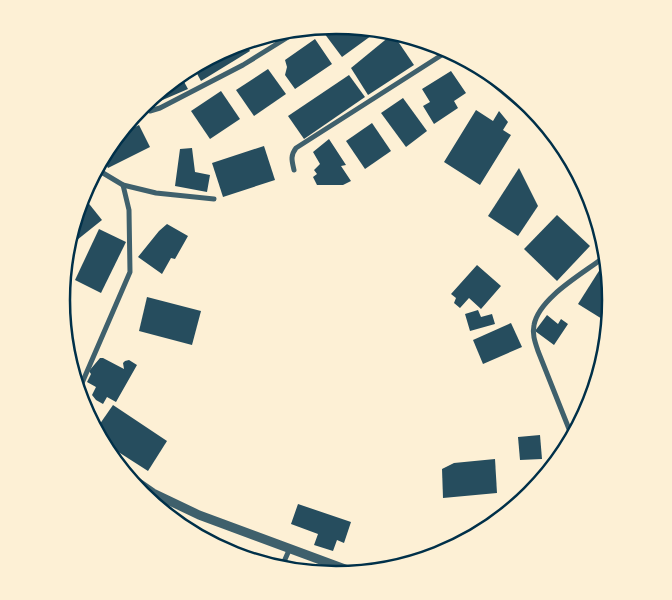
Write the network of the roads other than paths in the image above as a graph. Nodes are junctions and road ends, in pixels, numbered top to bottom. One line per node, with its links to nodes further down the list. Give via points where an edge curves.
1 (285, 39): 3 (street, via 243,65)
2 (440, 55): 4 (street, via 296,148 291,160)
3 (149, 111)
4 (294, 170)
5 (102, 172): 6 (street)
6 (123, 185): 7 (street, via 156,193); 9 (street, via 129,210 130,272)
7 (214, 199)
8 (599, 261): 10 (street, via 542,306 533,327 533,338)
9 (83, 381)
10 (569, 429)
11 (153, 493): 12 (street, via 199,515)
12 (290, 548): 13 (street); 14 (street)
13 (284, 561)
14 (337, 566)

